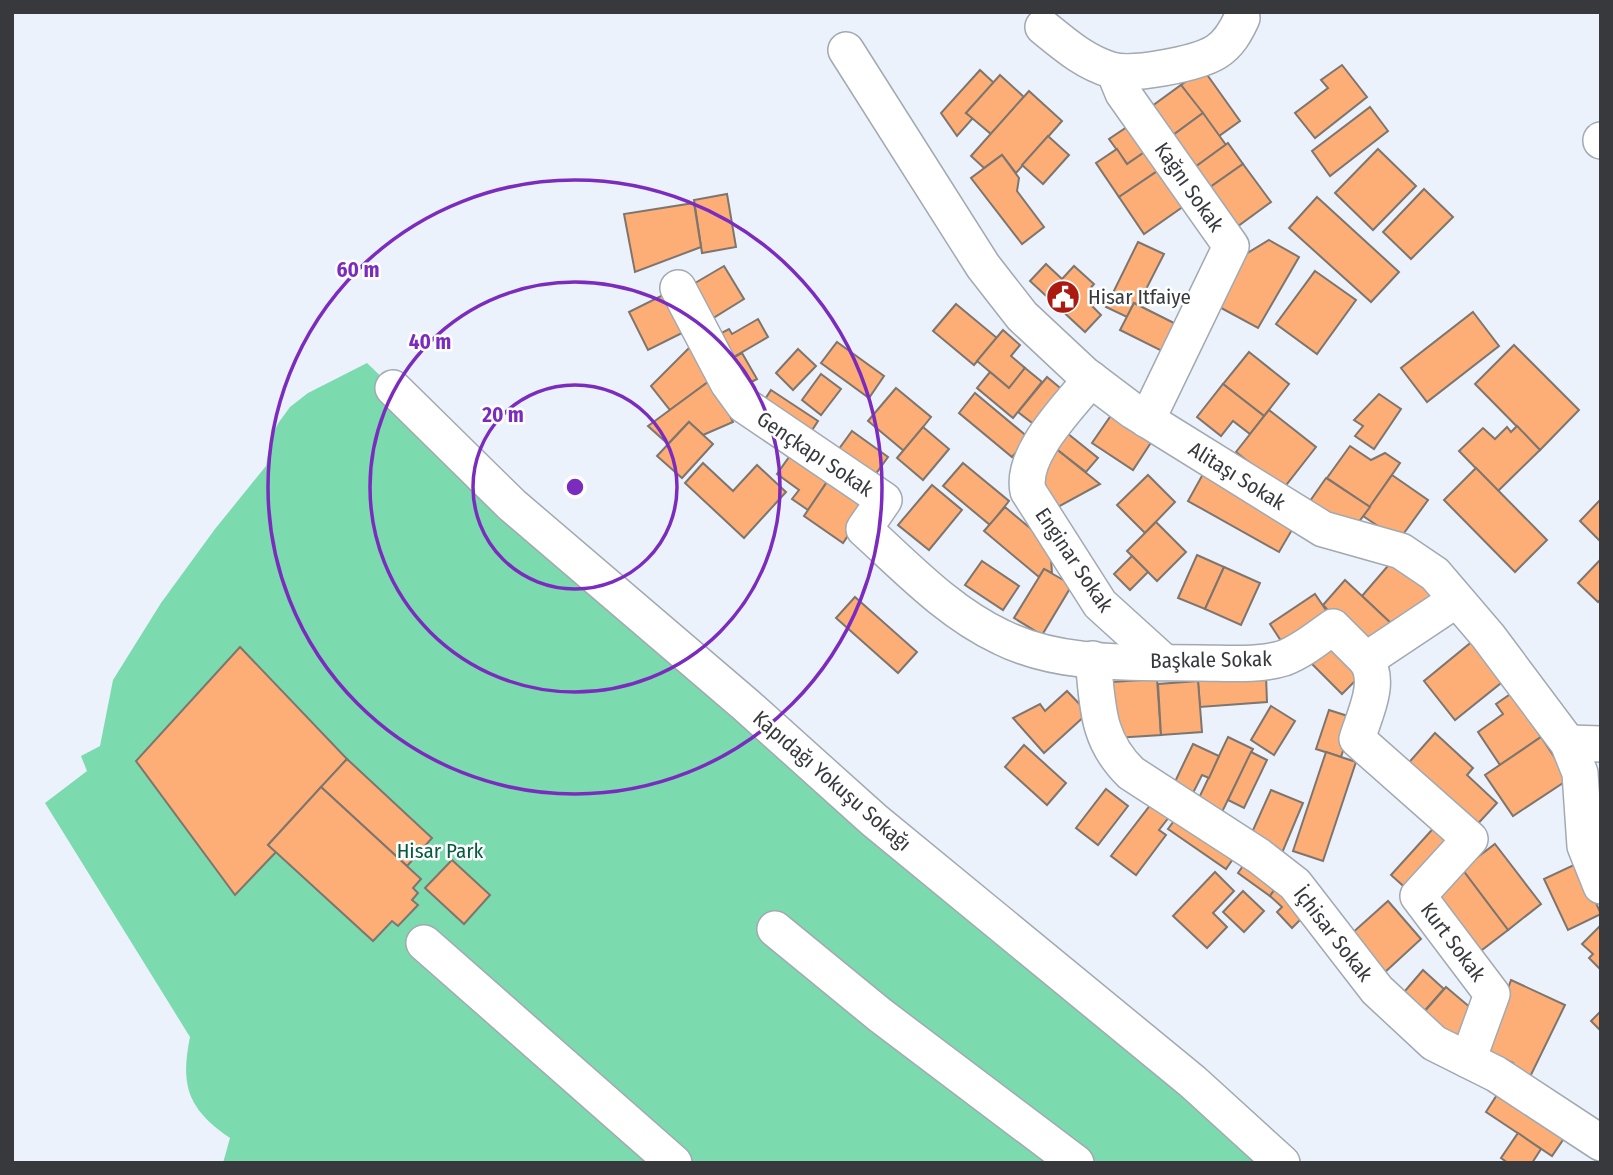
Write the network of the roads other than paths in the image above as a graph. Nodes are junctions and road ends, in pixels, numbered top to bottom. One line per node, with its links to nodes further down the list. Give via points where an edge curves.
1 (1242, 18): 4 (street, via 1225,44 1200,59)
2 (1043, 27): 4 (street, via 1090,62)
3 (846, 50): 6 (street, Alitaşı Sokak, via 983,265 1022,316)
4 (1114, 71): 8 (street, Kağnı Sokak, via 1123,93 1231,246)
5 (678, 288): 10 (street, Gençkapı Sokak, via 736,396 753,413 884,500 864,529 932,590 968,619 1002,638 1037,652)
6 (1091, 379): 8 (street, Alitaşı Sokak); 12 (street, Enginar Sokak, via 1034,454 1026,479 1028,491 1100,604)
7 (393, 388): 21 (street, Kapıdağı Yokuşu Sokağı, via 512,505 874,820 1193,1082)
8 (1147, 420): 9 (street, Alitaşı Sokak, via 1322,529 1401,551 1435,574)
9 (1456, 600): 11 (street); 13 (street, Alitaşı Sokak)
10 (1093, 659): 12 (street, Başkale Sokak); 17 (street, İçhisar Sokak, via 1101,729 1117,760 1295,884 1400,1014 1434,1043)
11 (1366, 660): 12 (street, Başkale Sokak, via 1333,626 1282,659); 17 (street, Kurt Sokak, via 1372,670 1372,686 1357,739 1470,839 1418,896 1492,994)
12 (1164, 662)
13 (1584, 743): 14 (street, Alitaşı Sokak, via 1580,773 1585,846)
14 (1601, 886)
15 (775, 929): 20 (street)
16 (424, 943): 19 (street)
17 (1468, 1059): 18 (street, İçhisar Sokak)
18 (1601, 1143)
19 (674, 1163)
20 (1076, 1163)
21 (1282, 1163)

